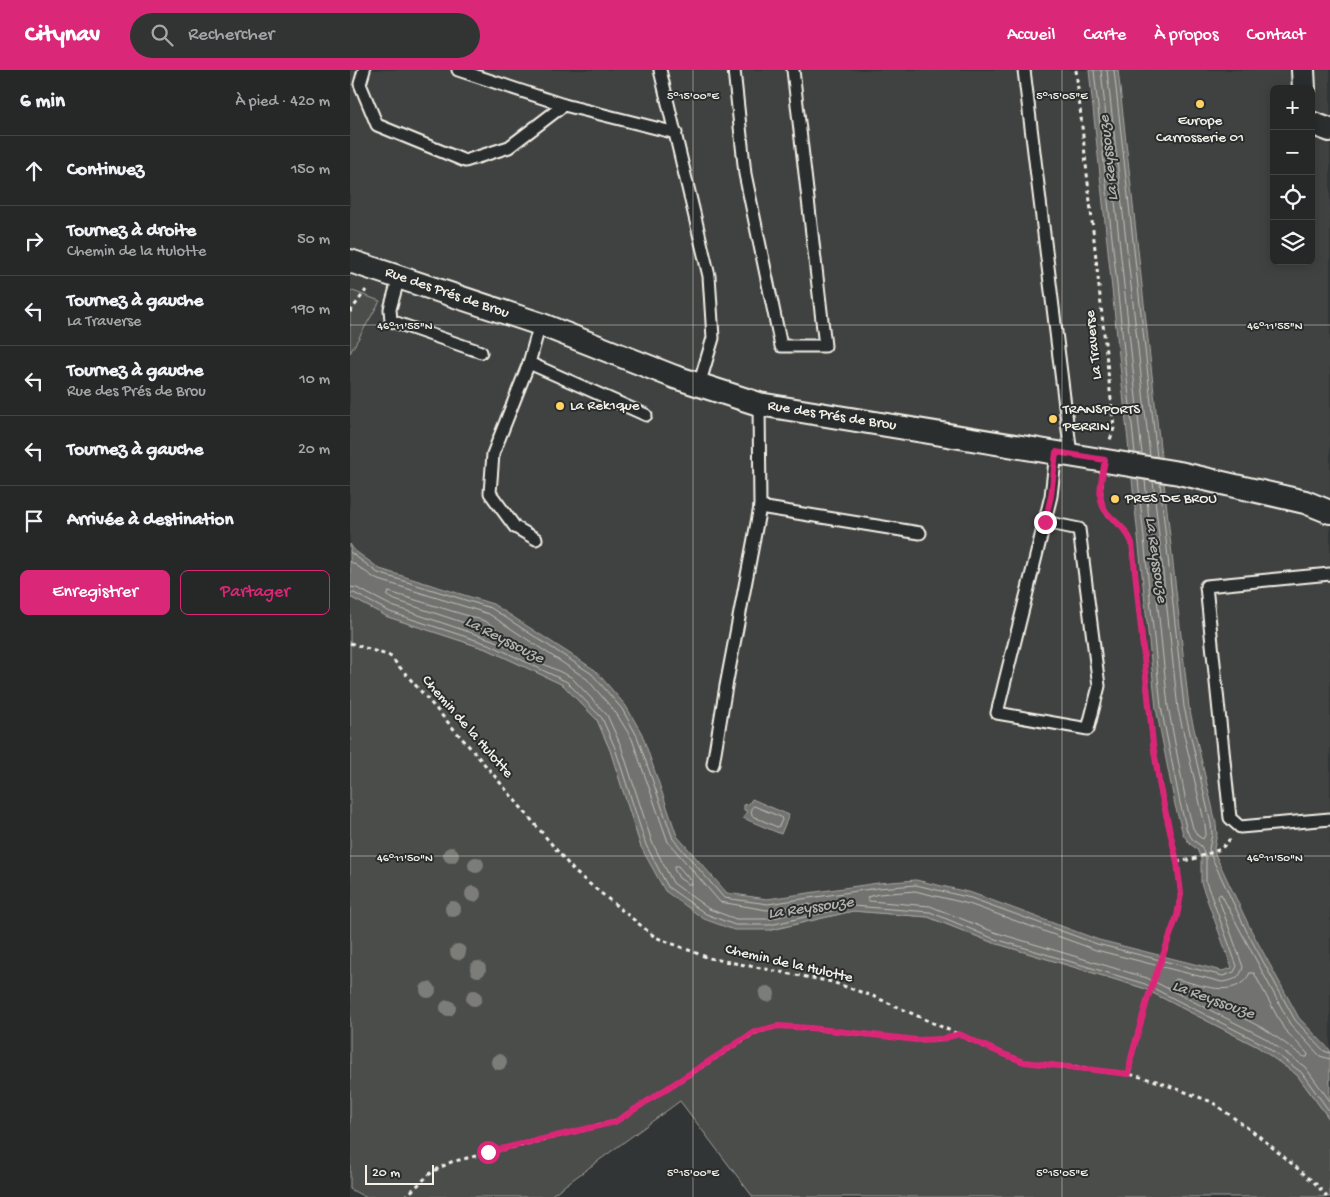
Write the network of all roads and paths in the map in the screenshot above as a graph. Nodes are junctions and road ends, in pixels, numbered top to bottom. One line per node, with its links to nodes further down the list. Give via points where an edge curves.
1 (364, 70): 9 (lane)
2 (458, 70): 11 (lane)
3 (660, 70): 14 (lane)
4 (734, 70): 5 (lane, via 745,174 781,346 824,346)
5 (793, 70)
6 (1024, 70): 23 (lane)
7 (1076, 70): 24 (path, La Traverse, via 1114,428)
8 (1303, 70): 10 (street)
9 (355, 84): 11 (lane, via 377,125 466,161 508,147)
10 (1304, 85)
11 (564, 105): 14 (lane)
12 (1315, 124): 13 (street)
13 (1330, 130)
14 (676, 133): 20 (lane, via 709,276 713,338)
15 (350, 260): 16 (street, Rue des Prés de Brou)
16 (399, 277): 17 (street, Rue des Prés de Brou); 18 (lane, via 390,309 391,321)
17 (540, 324): 19 (lane); 20 (street, Rue des Prés de Brou)
18 (481, 352)
19 (529, 363): 22 (lane); 29 (lane, via 493,454 490,493 515,527)
20 (700, 385): 21 (street, Rue des Prés de Brou)
21 (759, 404): 23 (street, Rue des Prés de Brou); 25 (lane)
22 (646, 414)
23 (1064, 453): 24 (street, Rue des Prés de Brou); 27 (lane)
24 (1110, 461): 26 (street, Rue des Prés de Brou, via 1306,502); 35 (path, La Traverse, via 1100,496 1101,504 1105,512 1125,529 1132,543 1153,744)
25 (760, 507): 28 (lane); 32 (lane)
26 (1330, 512)
27 (1045, 522): 27 (lane, via 997,713 1088,729 1099,686 1079,529)
28 (920, 534)
29 (536, 539)
30 (1330, 574): 33 (lane, via 1206,586 1230,818 1240,827)
31 (350, 643): 36 (path, Chemin de la Hulotte, via 390,656 575,872 655,937 709,958 832,982)
32 (713, 764)
33 (1330, 819)
34 (1221, 849): 35 (path)
35 (1177, 862): 37 (path, La Traverse, via 1181,894 1177,916 1148,997)
36 (959, 1034): 37 (path, Chemin de la Hulotte, via 1024,1062); 38 (path, via 942,1039 917,1040 778,1026 754,1032 615,1122 451,1162 432,1172)
37 (1129, 1074): 39 (path, Chemin de la Hulotte, via 1212,1102 1260,1137)
38 (405, 1197)
39 (1327, 1197)

